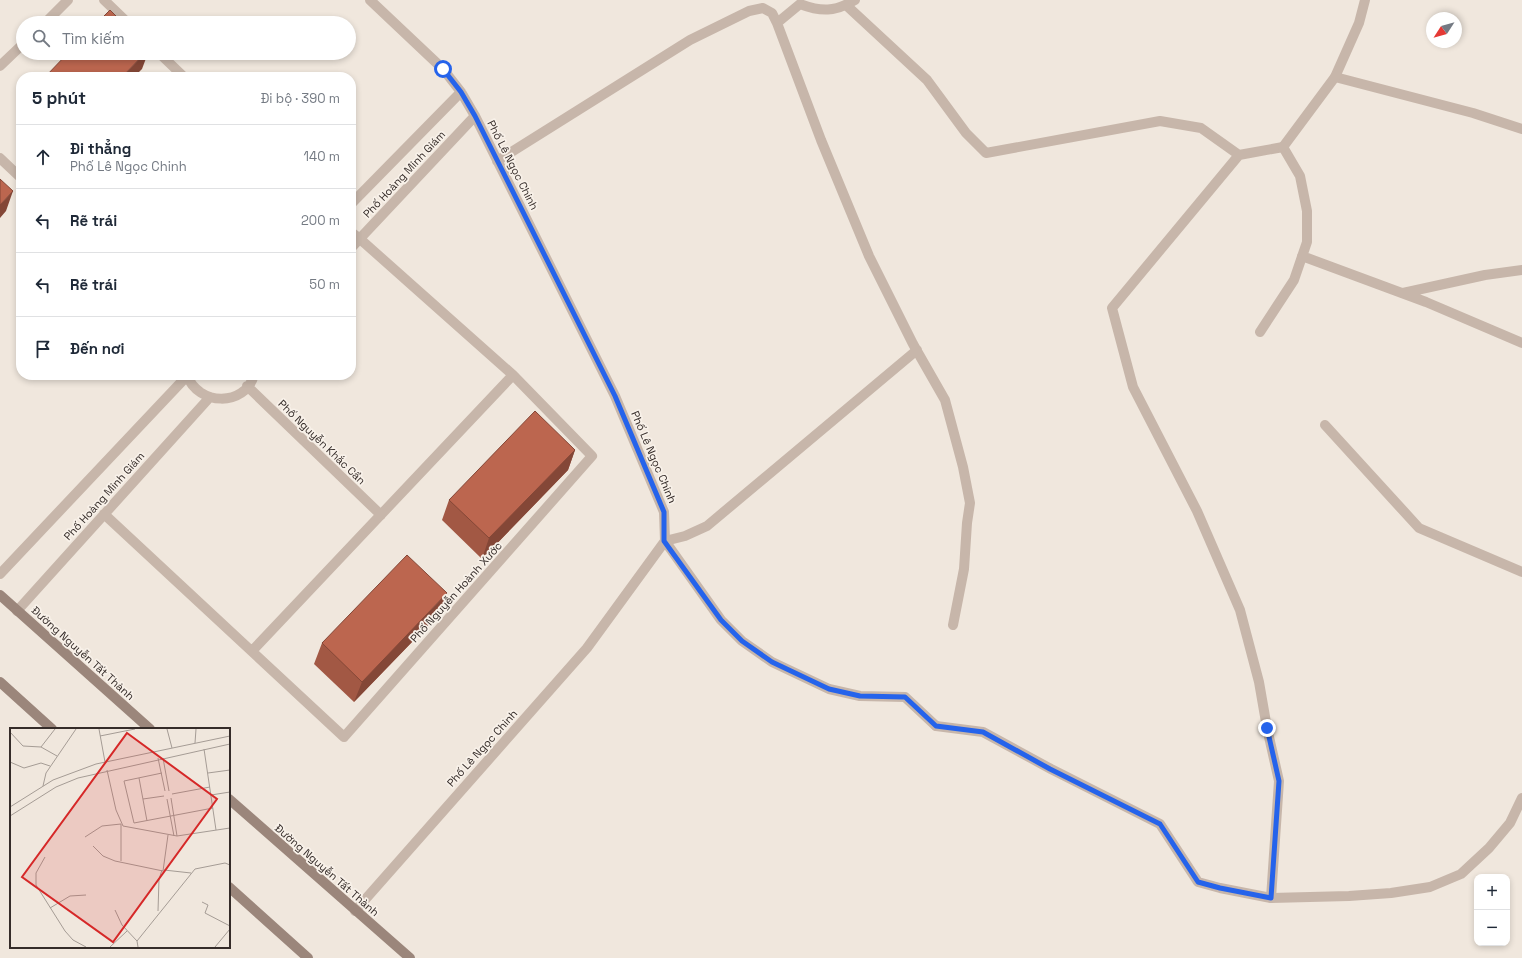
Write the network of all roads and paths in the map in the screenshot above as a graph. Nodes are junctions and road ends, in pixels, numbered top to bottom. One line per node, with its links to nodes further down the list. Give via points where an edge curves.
1 (68, 0): 7 (street)
2 (104, 0): 8 (street)
3 (370, 0): 15 (street, Phố Lê Ngọc Chinh, via 443,69)
4 (1365, 0): 14 (street, via 1359,23)
5 (850, 2): 9 (street, via 835,9 813,9 800,4); 19 (street, via 927,80 966,133 986,153 1160,121 1201,128)
6 (761, 4): 9 (street, via 772,13); 21 (street, via 690,40)
7 (52, 16)
8 (121, 16)
9 (777, 23): 32 (street, via 821,140 869,256)
10 (16, 50): 12 (street)
11 (166, 60): 13 (street)
12 (1, 63)
13 (179, 72)
14 (1335, 77): 17 (street, via 1473,113); 18 (street)
15 (461, 92): 16 (street, Phố Lê Ngọc Chinh); 23 (street, Phố Hoàng Minh Giám)
16 (475, 116): 21 (street, Phố Lê Ngọc Chinh); 25 (street, Phố Hoàng Minh Giám)
17 (1522, 129)
18 (1283, 147): 19 (street); 27 (street, via 1300,176 1307,211 1307,242)
19 (1239, 155): 55 (street, via 1112,308 1133,387 1196,511 1240,610 1259,682 1279,781)
20 (0, 158): 22 (street)
21 (497, 160): 42 (street, Phố Lê Ngọc Chinh, via 615,396 664,512)
22 (16, 173)
23 (356, 199)
24 (356, 236): 25 (street, Phố Nguyễn Hoành Xước)
25 (360, 239): 26 (street, Phố Hoàng Minh Giám); 33 (street, Phố Nguyễn Hoành Xước)
26 (356, 243)
27 (1302, 256): 29 (street); 30 (street, via 1294,280)
28 (1522, 270): 29 (street, via 1485,275)
29 (1403, 294): 31 (street)
30 (1260, 332)
31 (1522, 343)
32 (917, 350): 42 (street, via 707,526 685,536); 47 (street, via 945,400 970,503 964,569)
33 (513, 375): 41 (street); 48 (street, Phố Nguyễn Hoành Xước, via 592,456 344,737)
34 (182, 380): 44 (street, Phố Hoàng Minh Giám)
35 (189, 380): 38 (street, via 200,393)
36 (252, 380): 37 (street)
37 (247, 386): 38 (street, via 242,392 228,398); 41 (street, Phố Nguyễn Khắc Cần)
38 (210, 397): 40 (street, Phố Hoàng Minh Giám)
39 (1325, 425): 43 (street, via 1419,528)
40 (104, 514): 46 (street, Phố Hoàng Minh Giám); 48 (street, Phố Nguyễn Hoành Xước)
41 (381, 515): 48 (street)
42 (664, 541): 55 (street, via 721,620 742,641 772,662 829,689 860,696 905,697 936,726 983,732 1160,824 1198,882); 56 (street, Phố Lê Ngọc Chinh, via 587,648)
43 (1522, 572)
44 (0, 574)
45 (1, 599): 46 (main road, Đường Nguyễn Tất Thành)
46 (17, 611): 51 (main road, Đường Nguyễn Tất Thành)
47 (953, 625)
48 (252, 651)
49 (0, 682): 50 (main road)
50 (51, 728)
51 (149, 728)
52 (1522, 798): 55 (street, via 1510,822 1489,848 1461,874 1430,887 1349,896)
53 (230, 800): 56 (main road, Đường Nguyễn Tất Thành)
54 (230, 888): 57 (main road)
55 (1271, 898)
56 (354, 911): 58 (main road, Đường Nguyễn Tất Thành)
57 (308, 958)
58 (410, 958)

